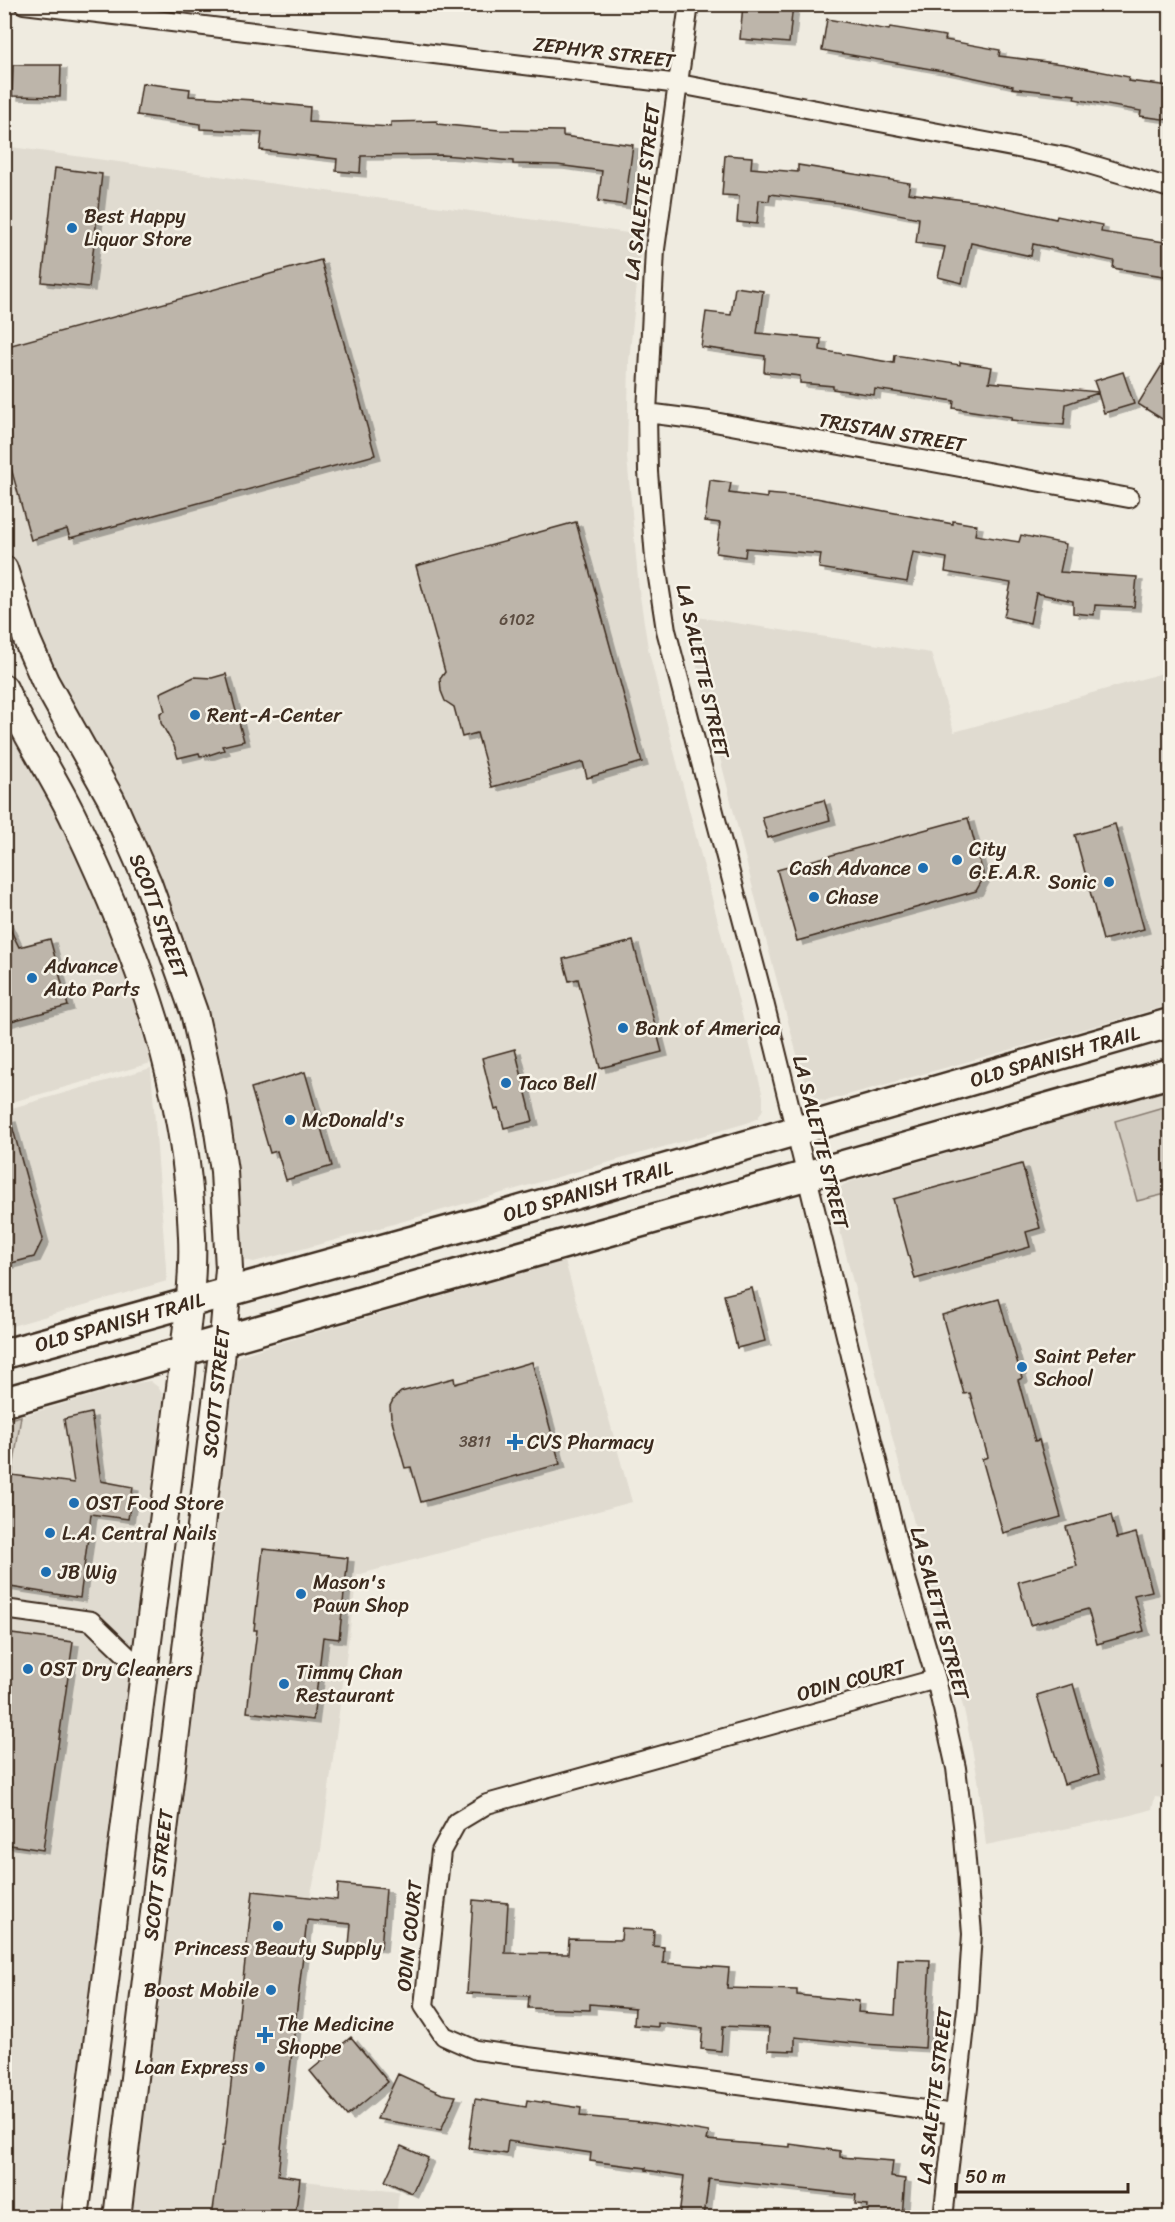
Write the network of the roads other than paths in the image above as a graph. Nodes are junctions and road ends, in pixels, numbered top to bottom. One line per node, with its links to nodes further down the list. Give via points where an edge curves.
1 (24, 4): 3 (street, ZEPHYR STREET)
2 (689, 4): 3 (street, LA SALETTE STREET)
3 (679, 84): 4 (street, ZEPHYR STREET, via 1065,157); 5 (street, LA SALETTE STREET, via 655,249)
4 (1170, 188)
5 (647, 413): 6 (street, TRISTAN STREET); 13 (street, LA SALETTE STREET, via 655,558 666,630)
6 (1129, 498)
7 (6, 582): 9 (main road, SCOTT STREET, via 45,681 111,799)
8 (4, 688): 10 (main road, SCOTT STREET, via 74,818)
9 (148, 883): 10 (main road); 17 (main road, SCOTT STREET, via 194,1012 213,1098 224,1171 229,1269)
10 (115, 908): 18 (main road, SCOTT STREET, via 154,1016 180,1118 192,1239)
11 (1170, 1023): 13 (main road, OLD SPANISH TRAIL)
12 (1170, 1073): 14 (main road)
13 (795, 1130): 14 (street, LA SALETTE STREET); 15 (main road, OLD SPANISH TRAIL)
14 (807, 1176): 16 (main road); 26 (street, LA SALETTE STREET, via 905,1575)
15 (480, 1222): 16 (main road); 17 (main road, OLD SPANISH TRAIL)
16 (497, 1264): 19 (main road)
17 (226, 1293): 18 (main road, OLD SPANISH TRAIL); 19 (main road, SCOTT STREET)
18 (189, 1304): 20 (main road, SCOTT STREET); 21 (main road, OLD SPANISH TRAIL)
19 (223, 1342): 20 (main road); 25 (main road, SCOTT STREET)
20 (184, 1352): 22 (main road); 24 (main road, SCOTT STREET)
21 (4, 1354)
22 (4, 1402)
23 (4, 1609): 24 (street, via 90,1621)
24 (145, 1673): 25 (main road); 28 (main road, SCOTT STREET)
25 (182, 1676): 29 (main road, SCOTT STREET)
26 (936, 1679): 27 (street, LA SALETTE STREET, via 956,1768 972,1934); 27 (street, ODIN COURT, via 487,1804 457,1822 441,1851 424,2007 444,2036 476,2050)
27 (955, 2114): 30 (street, LA SALETTE STREET)
28 (75, 2217)
29 (117, 2217)
30 (942, 2217)

